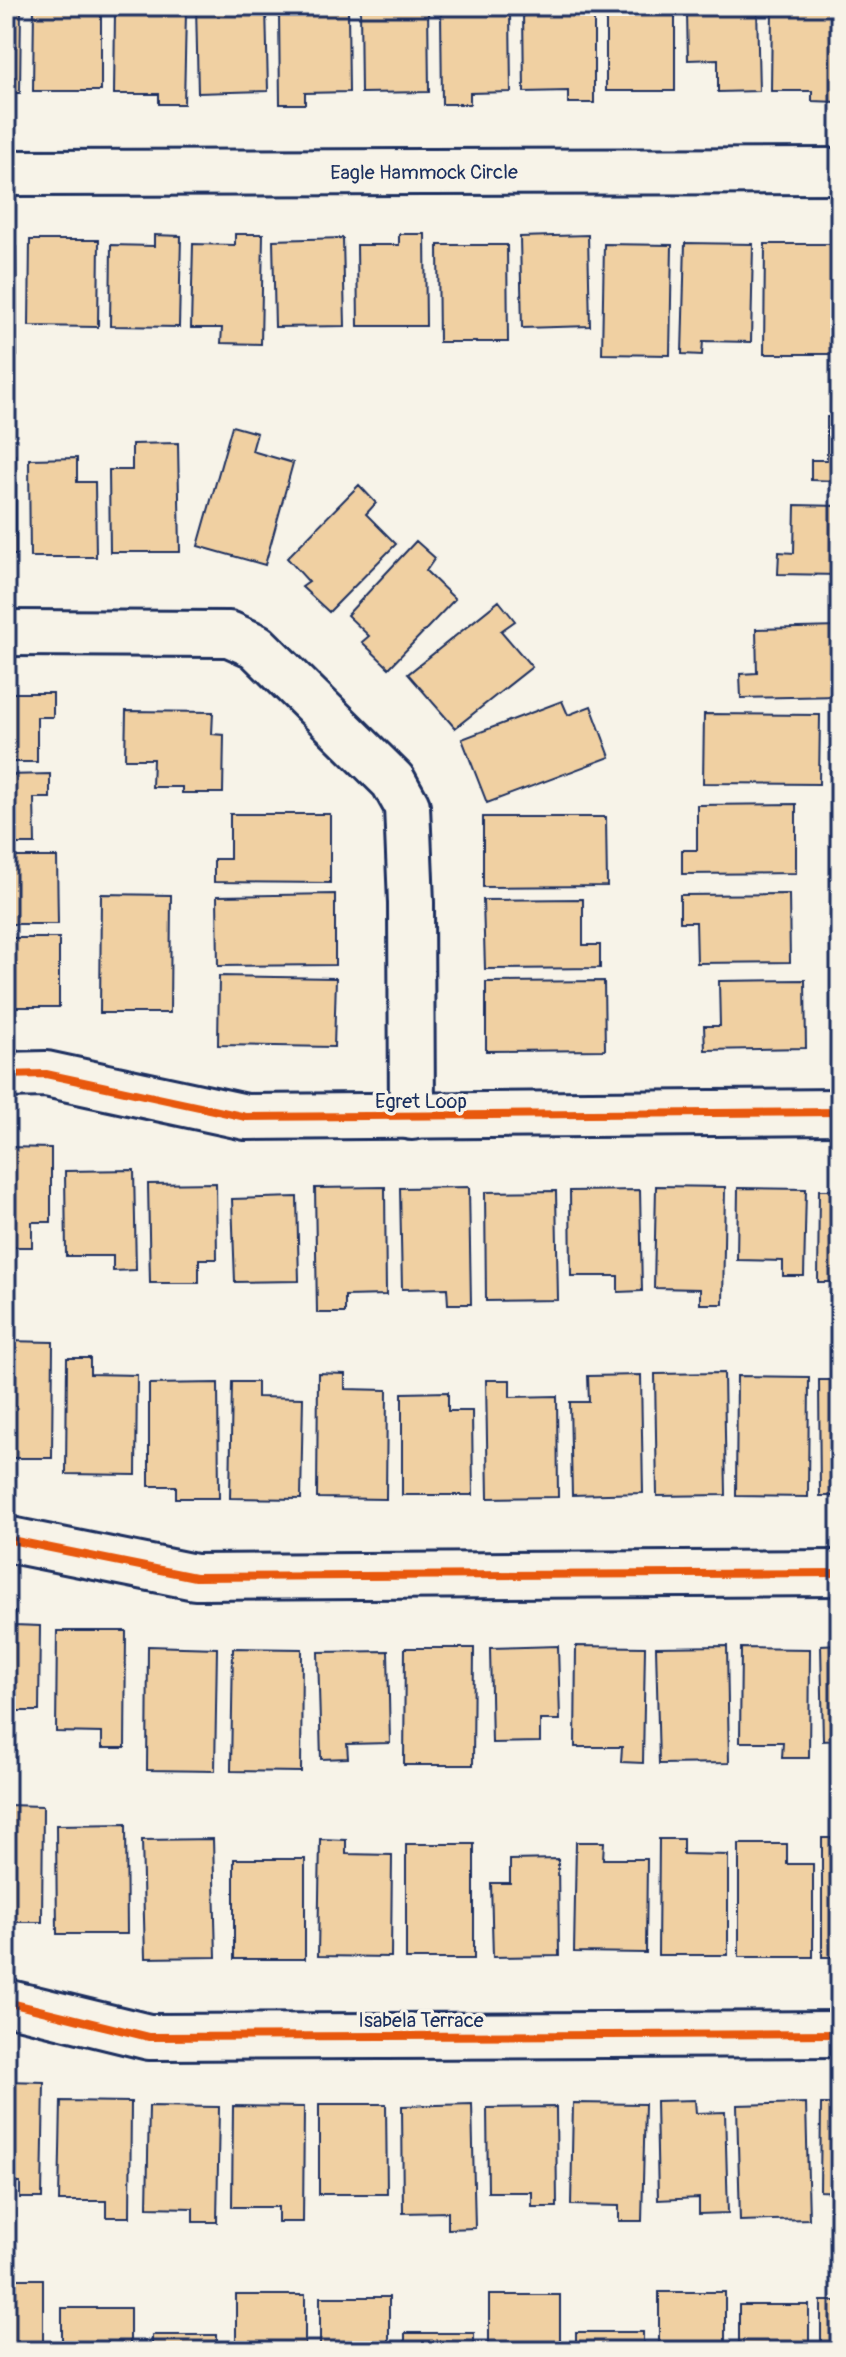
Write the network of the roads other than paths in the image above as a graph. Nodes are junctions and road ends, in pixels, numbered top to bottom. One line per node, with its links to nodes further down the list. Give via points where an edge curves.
1 (840, 171): 2 (street, Eagle Hammock Circle)
2 (6, 173)
3 (6, 633): 6 (street, Egret Loop, via 229,634 256,646 393,781 407,806)
4 (6, 1075): 6 (street, Egret Loop, via 46,1074 246,1117)
5 (840, 1112): 6 (street, Egret Loop)
6 (412, 1117)
7 (6, 1539): 8 (street, via 195,1577)
8 (840, 1573)
9 (6, 2002): 10 (street, Isabela Terrace, via 149,2037)
10 (840, 2034)

